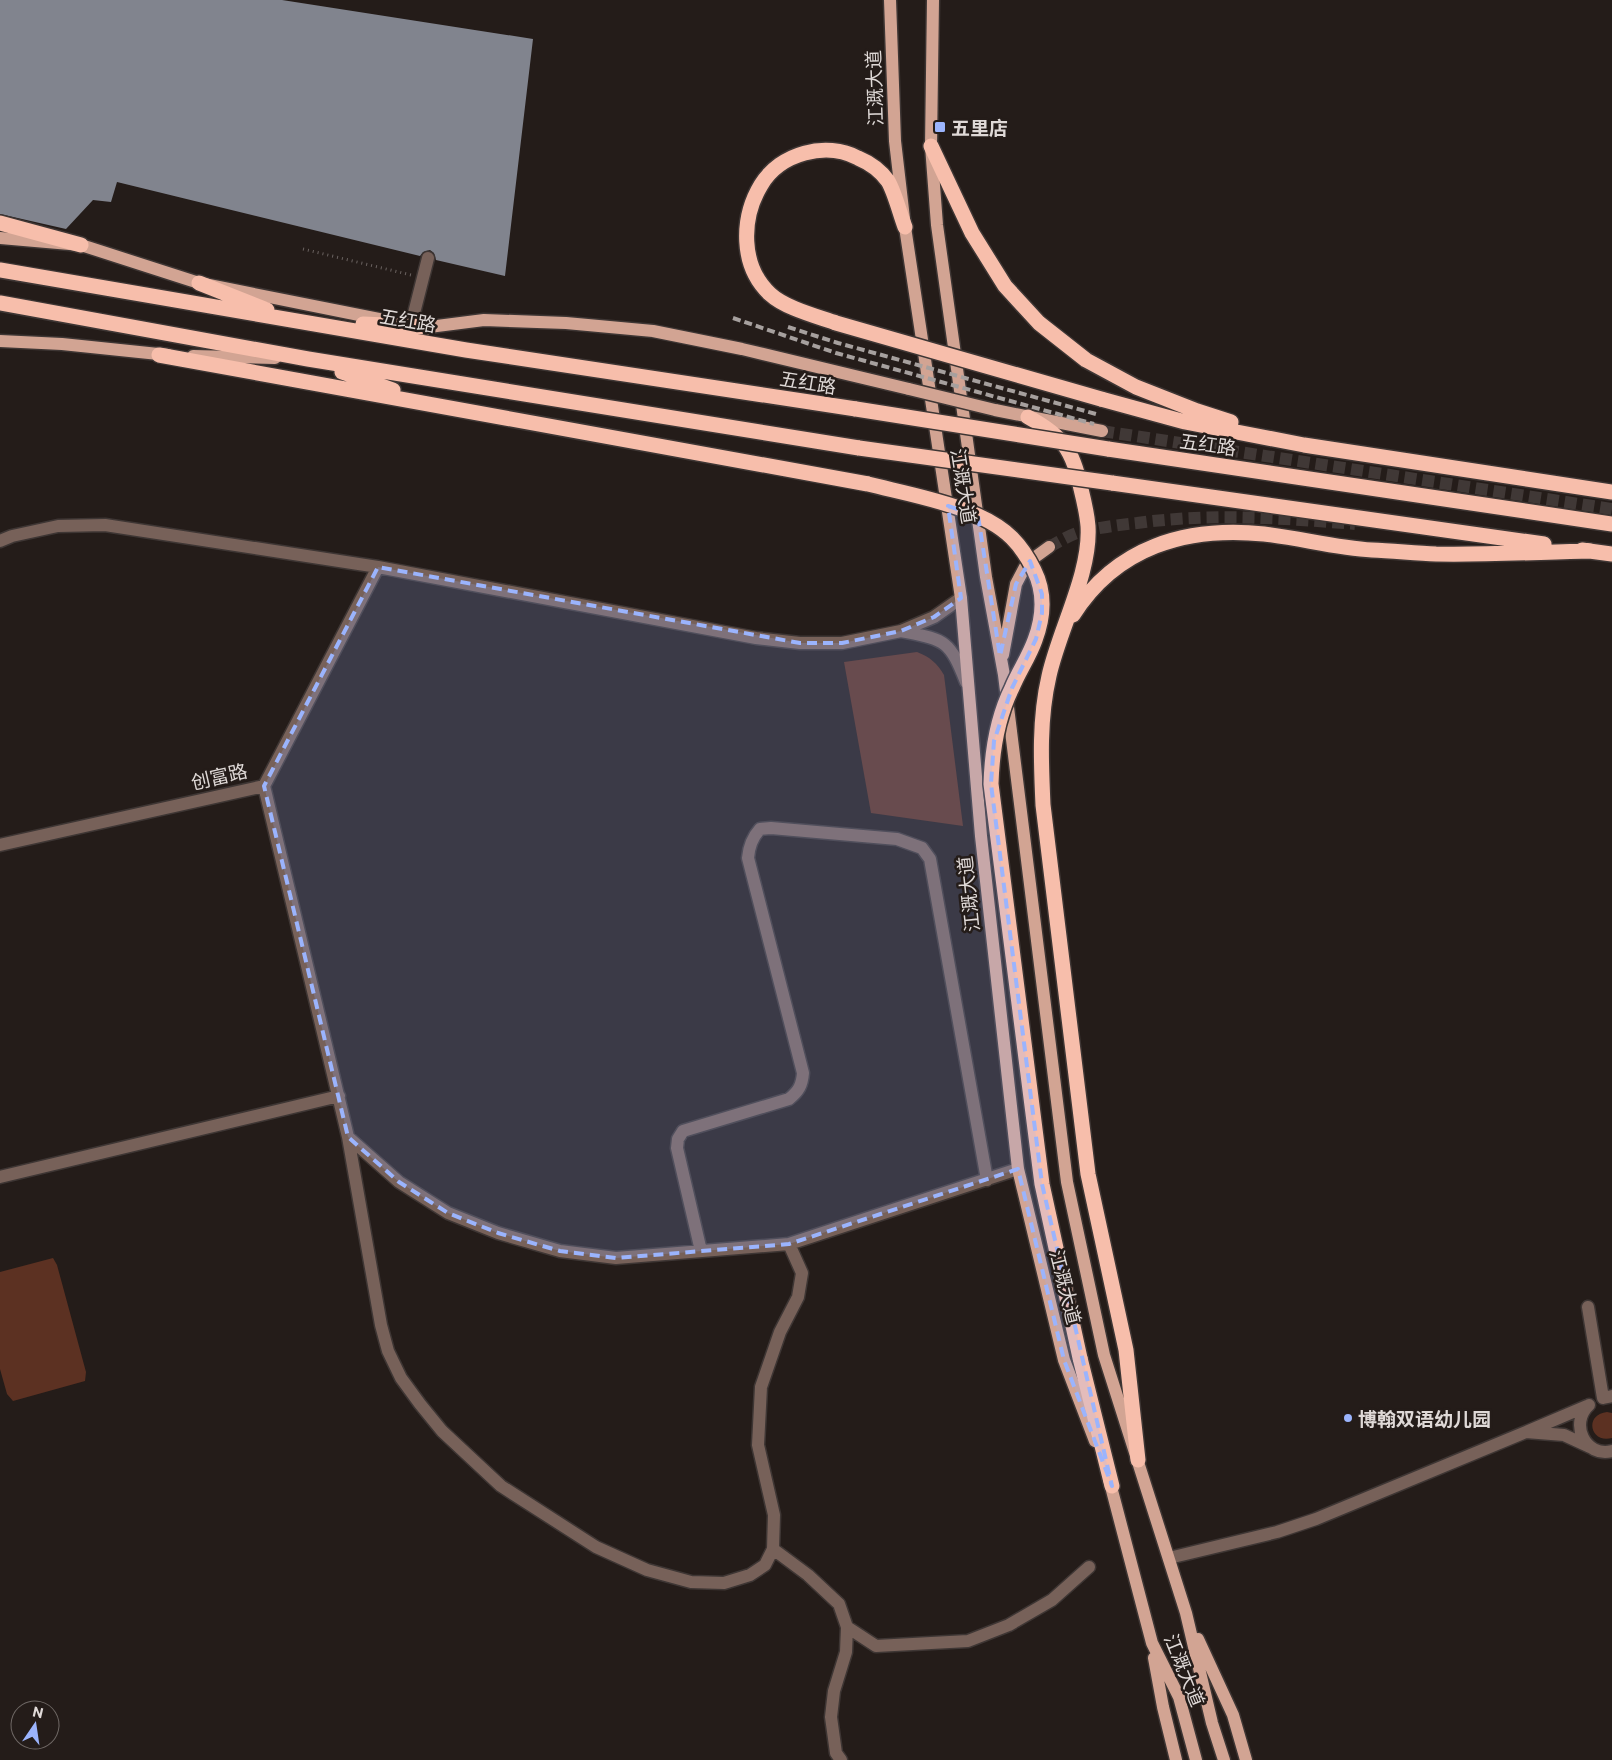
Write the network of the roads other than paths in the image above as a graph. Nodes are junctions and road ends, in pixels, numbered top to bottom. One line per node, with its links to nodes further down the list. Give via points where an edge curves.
1 (890, 0): 5 (main road, 江溉大道, via 895,141)
2 (933, 0): 3 (main road, 江溉大道)
3 (931, 146): 23 (highway, via 972,233 1005,286 1039,323 1086,360 1136,387 1197,411); 34 (main road, 江溉大道, via 937,225 986,577)
4 (0, 223): 7 (highway)
5 (905, 227): 23 (highway, bridge, via 888,181 873,165 849,153 828,149 802,154 780,164 761,184 750,212 746,243 751,268 770,294 798,310 1185,422); 31 (main road, 江溉大道)
6 (0, 238): 7 (main road)
7 (81, 245): 10 (main road)
8 (428, 258): 13 (street)
9 (0, 270): 12 (highway, 五红路)
10 (199, 283): 12 (highway); 13 (main road)
11 (0, 303): 19 (highway)
12 (296, 321): 14 (highway); 25 (highway, 五红路, bridge, via 1108,450)
13 (411, 325): 14 (main road)
14 (429, 327): 21 (main road, bridge, via 484,320 653,331)
15 (0, 332): 17 (main road)
16 (0, 341): 17 (main road)
17 (62, 344): 18 (main road)
18 (159, 355): 19 (main road); 20 (highway)
19 (308, 359): 20 (highway); 28 (highway, bridge, via 859,448)
20 (432, 404): 53 (highway, bridge, via 868,484 969,512 992,523 1027,555 1042,594 1042,613 1036,639 1012,688 994,741 991,784 1042,1184)
21 (1028, 417): 22 (main road); 33 (highway, via 1049,428 1069,450 1079,477 1088,527 1083,570)
22 (1102, 431)
23 (1304, 445): 24 (highway)
24 (1612, 492)
25 (1612, 524)
26 (0, 541): 30 (street, via 58,526 105,524)
27 (1049, 547): 34 (main road, via 1027,563 1016,584)
28 (1591, 551): 29 (highway); 33 (highway, via 1437,554 1364,550 1264,534 1231,532 1185,537 1147,549 1121,563 1101,580 1074,614)
29 (1612, 554)
30 (378, 568): 32 (street, via 800,644 842,643); 36 (street, 创富路)
31 (961, 598): 32 (street, via 934,617); 35 (main road, 江溉大道)
32 (901, 631): 35 (street, via 946,644 956,657)
33 (1058, 645): 52 (highway, via 1049,674 1042,719 1043,805 1088,1174 1126,1350)
34 (1002, 665): 52 (main road, 江溉大道, via 1067,1182 1104,1356)
35 (970, 691): 40 (main road, 江溉大道, via 982,845)
36 (264, 786): 37 (street, 创富路); 38 (street)
37 (0, 844)
38 (338, 1096): 39 (street); 41 (street)
39 (348, 1137): 44 (street, via 399,1182 448,1213 498,1233 560,1251 616,1258); 54 (street, via 388,1351 401,1378 442,1431 501,1486 596,1547 647,1570 691,1582 724,1583 750,1575 765,1565)
40 (1018, 1169): 42 (street); 53 (main road, 江溉大道, via 1064,1360)
41 (0, 1177)
42 (987, 1180): 43 (street); 44 (street, via 930,859 922,848 897,839 760,829 749,847 748,858 803,1073 802,1082 798,1092 789,1099 683,1131 678,1138 677,1148)
43 (789, 1244): 44 (street); 54 (street, via 802,1273 798,1297 780,1332 761,1387 758,1445 774,1515)
44 (701, 1251)
45 (1588, 1307): 46 (street)
46 (1609, 1398): 47 (street)
47 (1587, 1406): 48 (street); 49 (street, via 1579,1423 1580,1432)
48 (1526, 1432): 49 (street, via 1564,1435); 55 (street, via 1316,1519 1277,1532)
49 (1594, 1449): 50 (street); 51 (street)
50 (1612, 1451)
51 (1612, 1458)
52 (1138, 1460): 55 (main road, 江溉大道)
53 (1112, 1486): 59 (main road, 江溉大道)
54 (773, 1549): 58 (street, via 839,1604)
55 (1169, 1558): 57 (main road, 江溉大道)
56 (1089, 1567): 58 (street, via 1052,1600 1009,1624 968,1641 876,1646)
57 (1186, 1613): 63 (main road, 江溉大道); 64 (main road, via 1233,1715)
58 (847, 1627): 60 (street, via 846,1652 834,1691 831,1717 836,1753)
59 (1152, 1644): 61 (main road); 62 (main road, 江溉大道, via 1179,1697)
60 (842, 1760)
61 (1176, 1760)
62 (1196, 1760)
63 (1224, 1760)
64 (1246, 1760)

